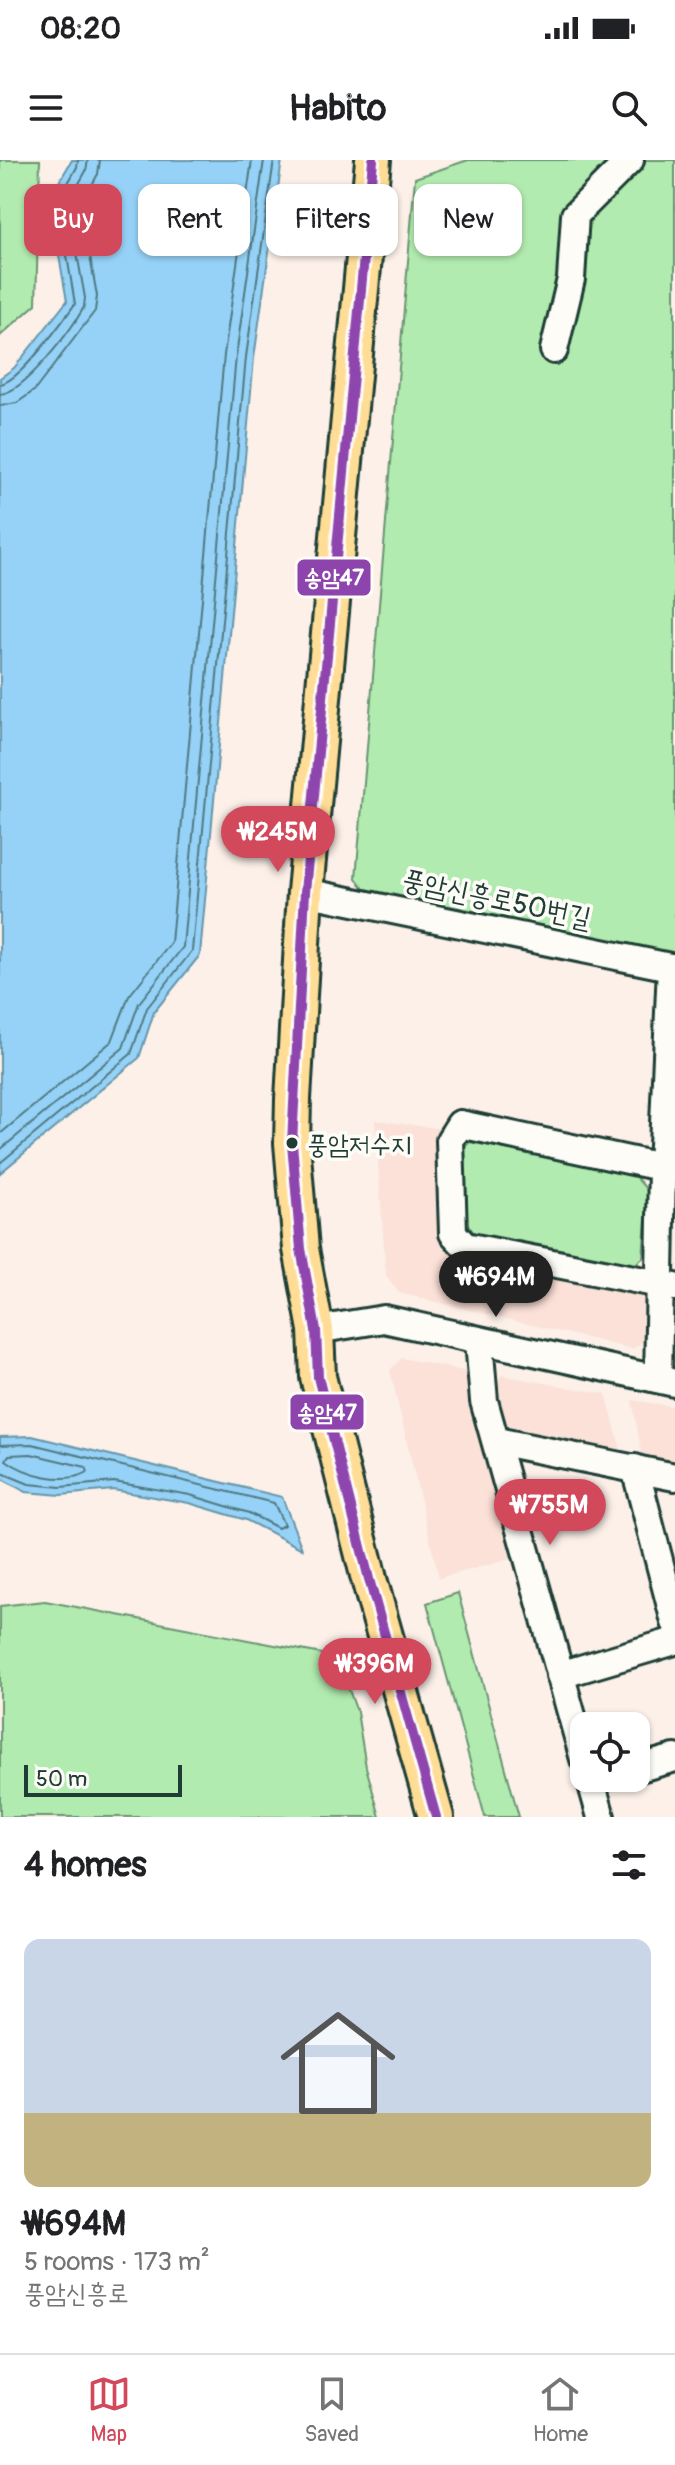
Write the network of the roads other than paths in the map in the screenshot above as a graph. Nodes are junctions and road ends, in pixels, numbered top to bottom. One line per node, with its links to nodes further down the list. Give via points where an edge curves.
1 (373, 160): 4 (main road)
2 (630, 160): 3 (street, via 575,215 571,279)
3 (554, 350)
4 (305, 892): 5 (street, 풍암신흥로50번길); 9 (main road, via 292,1143 301,1249)
5 (673, 967): 6 (street)
6 (671, 1052): 7 (street)
7 (668, 1169): 8 (street); 8 (street, via 460,1124 450,1140 453,1233 465,1246)
8 (668, 1285): 11 (street)
9 (316, 1330): 10 (street, via 384,1319); 22 (main road, via 318,1377)
10 (479, 1341): 11 (street); 12 (street, via 484,1401)
11 (666, 1381)
12 (496, 1441): 13 (street); 17 (street)
13 (635, 1468): 14 (street); 15 (street)
14 (675, 1477)
15 (675, 1622)
16 (675, 1641): 17 (street)
17 (560, 1675): 18 (street)
18 (572, 1712)
19 (675, 1758): 20 (street)
20 (650, 1765)
21 (596, 1792): 23 (street)
22 (436, 1817)
23 (601, 1817)

